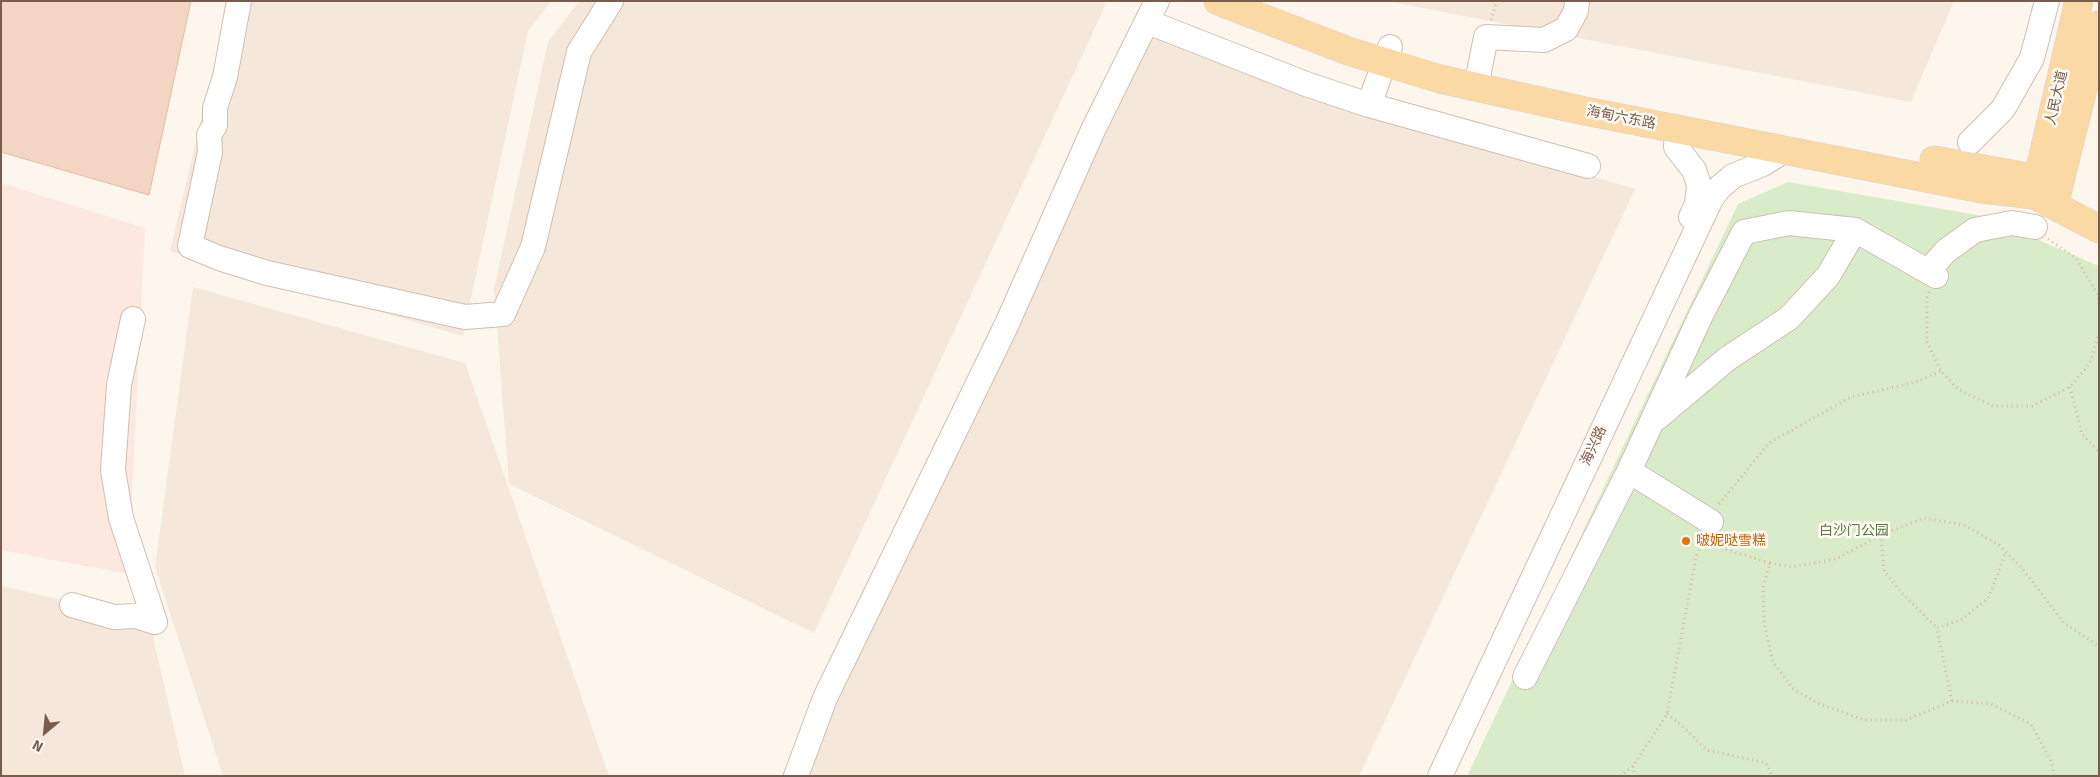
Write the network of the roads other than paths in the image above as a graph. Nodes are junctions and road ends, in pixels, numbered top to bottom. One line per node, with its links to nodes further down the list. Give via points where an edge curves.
1 (239, 1): 2 (street, via 225,77 215,108 215,125 209,135 210,152 190,246 267,273 466,317 503,314 533,247 579,52)
2 (611, 1)
3 (1157, 1): 9 (street)
4 (1218, 1): 11 (main road, 海甸六东路, via 1296,33)
5 (1259, 1): 11 (main road, 海甸六东路, via 1332,29)
6 (1577, 1): 12 (street, via 1576,11 1566,29 1544,40 1486,37)
7 (2047, 1): 15 (street, via 2032,58 2003,109)
8 (2079, 1): 18 (main road, 人民大道)
9 (1148, 22): 13 (street, via 1281,75); 28 (street, via 1094,128 1006,326 825,698)
10 (2099, 25): 18 (main road, 人民大道)
11 (1387, 55): 12 (main road, 海甸六东路); 13 (street)
12 (1479, 80): 14 (main road, 海甸六东路); 18 (main road, 海甸六东路, via 2000,173)
13 (1370, 105): 17 (street)
14 (1677, 129): 16 (main road, 海甸六东路); 29 (street, 海兴路, via 1676,147 1698,180 1697,204 1590,425)
15 (1970, 142)
16 (1785, 150): 18 (main road, 海甸六东路, via 1982,189); 30 (street, 海兴路, via 1763,164 1733,176 1711,199)
17 (1588, 166)
18 (2046, 192): 19 (main road); 20 (main road); 21 (street, via 2036,232 2012,223 1975,230 1946,251 1932,273)
19 (2099, 209)
20 (2099, 229)
21 (1855, 230): 23 (street, via 1828,276 1789,318 1726,359); 23 (street, via 1789,223 1744,232 1701,315)
22 (133, 319): 26 (street, via 119,385 113,470 121,518 154,622 136,616 114,617)
23 (1651, 424): 24 (street)
24 (1629, 471): 25 (street); 27 (street)
25 (1707, 532)
26 (72, 605)
27 (1525, 677)
28 (796, 776)
29 (1428, 776)
30 (1440, 776)

